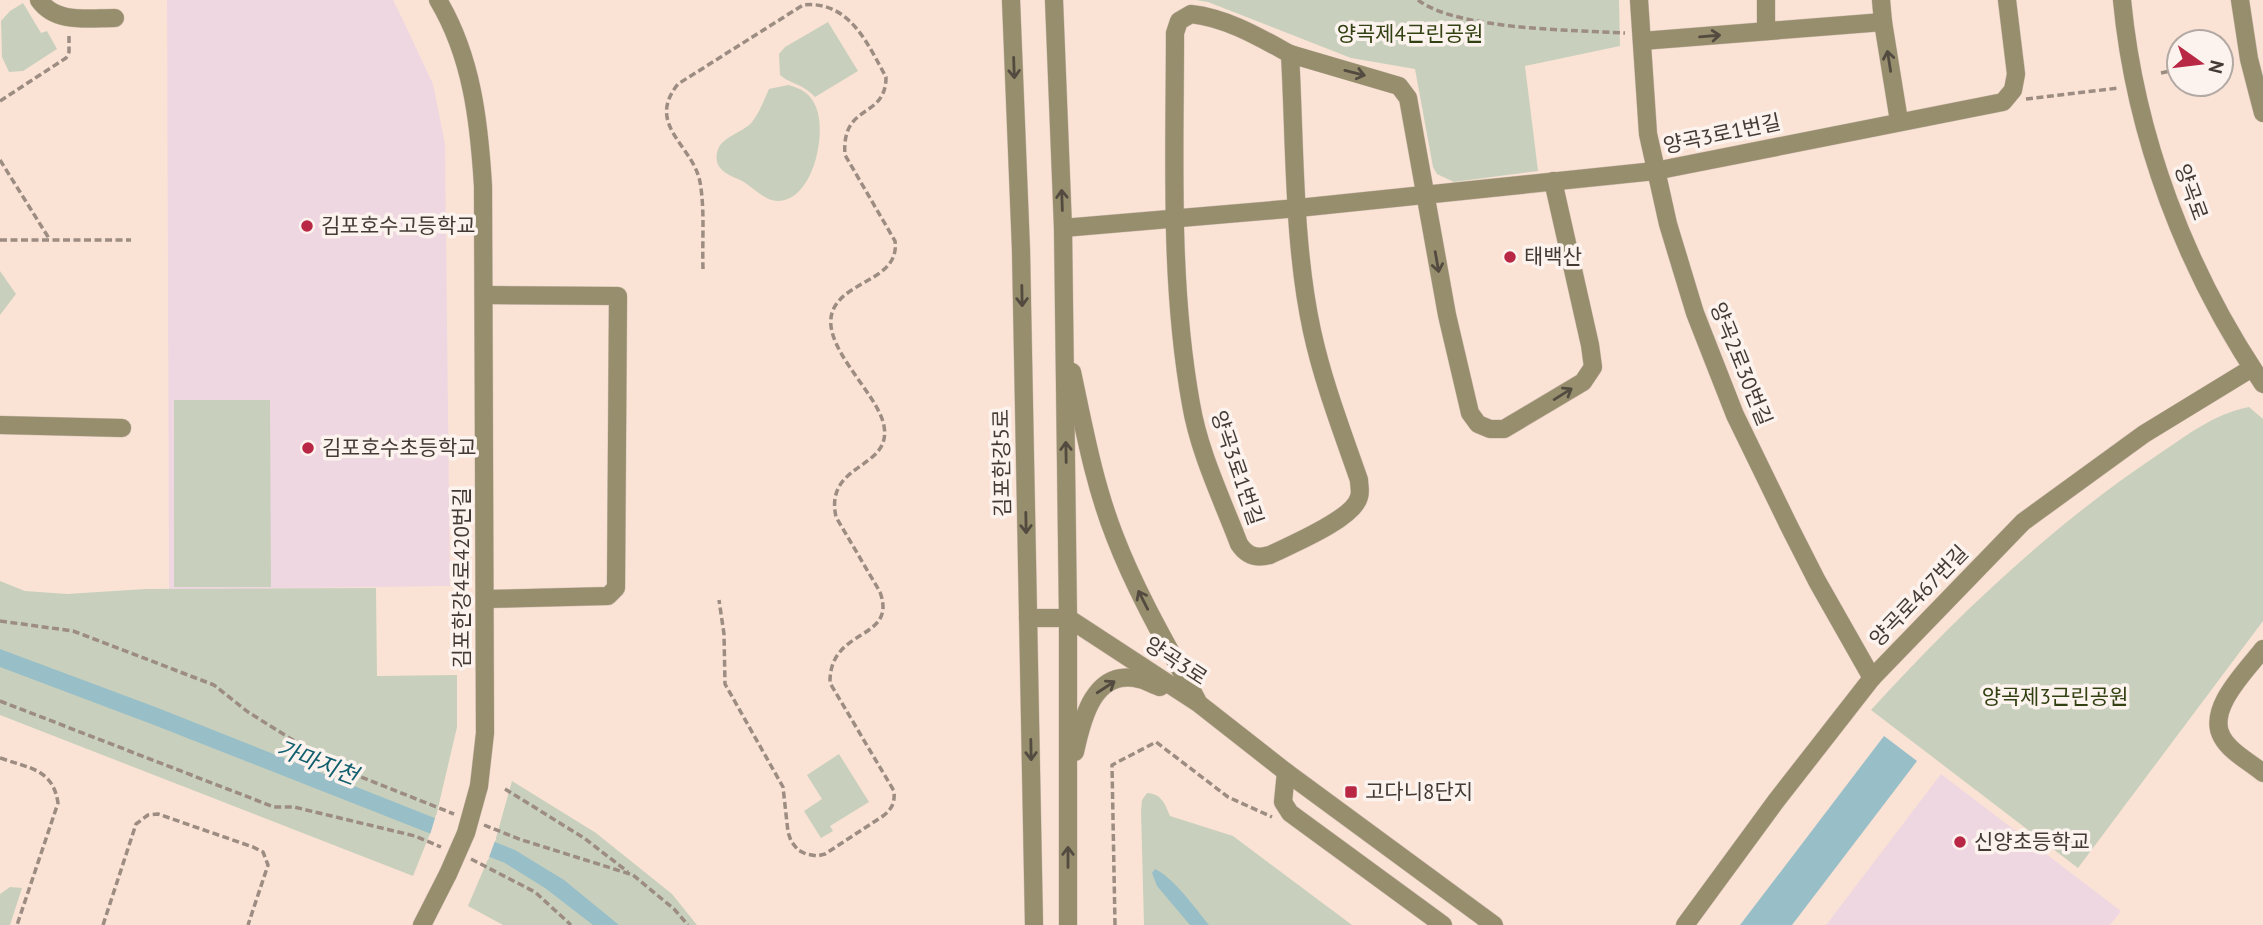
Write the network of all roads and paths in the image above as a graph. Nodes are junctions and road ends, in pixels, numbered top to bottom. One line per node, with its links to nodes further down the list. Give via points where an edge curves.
1 (38, 0): 14 (street, via 56,15)
2 (438, 0): 40 (street, 김포한강4로420번길, via 461,46 472,86 484,186)
3 (825, 0): 39 (path, via 803,5 678,84 668,99 667,120 699,177)
4 (1011, 0): 48 (street, 김포한강5로, one-way to 48)
5 (1054, 0): 35 (street, one-way to 5)
6 (1418, 0): 18 (path, via 1449,15 1480,20 1538,29)
7 (1639, 0): 19 (street, 양곡2로30번길)
8 (1766, 0): 17 (street)
9 (1881, 0): 15 (street)
10 (2007, 0): 26 (street, via 2016,74 2013,90)
11 (2122, 0): 24 (street, 양곡로)
12 (2240, 0): 21 (street)
13 (835, 3): 47 (path, via 853,16 886,77 881,99 854,119 844,141 845,155 897,252 891,265 842,298 831,320 833,337 881,415 885,436 879,452 843,480 833,505 880,592 884,613 880,622 837,653 830,673 831,683 895,800 891,810 825,854 806,854 791,841 783,787 725,684)
14 (115, 18)
15 (1883, 22): 17 (street); 28 (street, one-way to 15)
16 (69, 25): 25 (path, via 66,58)
17 (1766, 31): 19 (street, one-way to 17)
18 (1625, 33)
19 (1642, 41): 30 (street, 양곡2로30번길)
20 (1290, 54): 32 (street, 양곡3로1번길, one-way to 32, via 1399,86 1412,113); 33 (street, 양곡3로1번길); 34 (street, 양곡3로1번길, via 1206,16 1191,14 1179,21 1175,33)
21 (2256, 57): 27 (street)
22 (2165, 72): 23 (path)
23 (2161, 73)
24 (2135, 86): 26 (path); 42 (street, 양곡로, via 2188,250)
25 (0, 101)
26 (2003, 102): 28 (street, 양곡3로1번길)
27 (2263, 113)
28 (1899, 121): 30 (street, 양곡3로1번길)
29 (0, 160): 37 (path)
30 (1655, 171): 31 (street, 양곡3로1번길); 52 (street, 양곡2로30번길, via 1695,313 1735,415 1817,581)
31 (1553, 181): 32 (street, 양곡3로1번길); 32 (street, 양곡3로1번길, one-way to 31, via 1470,413 1479,424 1504,429 1583,382 1593,367)
32 (1424, 195): 33 (street, 양곡3로1번길)
33 (1298, 208): 34 (street, 양곡3로1번길); 34 (street, 양곡3로1번길, via 1312,331 1359,480 1360,496 1339,519 1259,558 1245,553 1239,544 1191,405 1179,304)
34 (1176, 218): 35 (street, 양곡3로1번길)
35 (1063, 228): 41 (street)
36 (0, 240): 37 (path)
37 (50, 240): 38 (path)
38 (131, 240)
39 (703, 269)
40 (484, 295): 46 (street, 김포한강4로420번길); 46 (street, via 618,296 616,588 608,596)
41 (1064, 335): 49 (street, one-way to 41); 54 (street, one-way to 41, via 1114,535 1095,479)
42 (2252, 368): 43 (street, 양곡로); 52 (street, 양곡로467번길, via 2144,434 2023,522)
43 (2263, 384)
44 (0, 425): 45 (street)
45 (122, 428)
46 (485, 599): 69 (street, 김포한강4로420번길, bridge, via 485,733 479,786 466,833)
47 (719, 600)
48 (1028, 618): 49 (street); 72 (street, 김포한강5로, one-way to 72)
49 (1068, 618): 54 (street, 양곡3로); 60 (street)
50 (0, 621): 61 (path, via 73,631 214,685 248,712 337,767)
51 (2263, 649): 58 (street, via 2221,705 2217,727 2222,738)
52 (1872, 678): 77 (street, 양곡로467번길)
53 (0, 701): 63 (path, via 274,807 294,807 415,836)
54 (1198, 703): 57 (street, 양곡3로); 60 (street, one-way to 54, via 1088,704 1101,688 1119,679 1139,678)
55 (1156, 742): 74 (path, via 1112,765)
56 (0, 758): 66 (path, via 48,777 58,803)
57 (1286, 772): 75 (street, via 1283,802 1290,813); 76 (street, 양곡3로)
58 (2263, 773)
59 (505, 789): 65 (path)
60 (1067, 793): 73 (street, one-way to 60)
61 (460, 816)
62 (473, 821): 65 (path)
63 (448, 850)
64 (460, 854): 70 (path, via 535,892)
65 (633, 875): 71 (path)
66 (16, 925)
67 (103, 925): 68 (path, via 136,824 158,814 263,852 268,865)
68 (248, 925)
69 (422, 925)
70 (570, 925)
71 (688, 925)
72 (1034, 925)
73 (1068, 925)
74 (1115, 925)
75 (1443, 925)
76 (1494, 925)
77 (1685, 925)

